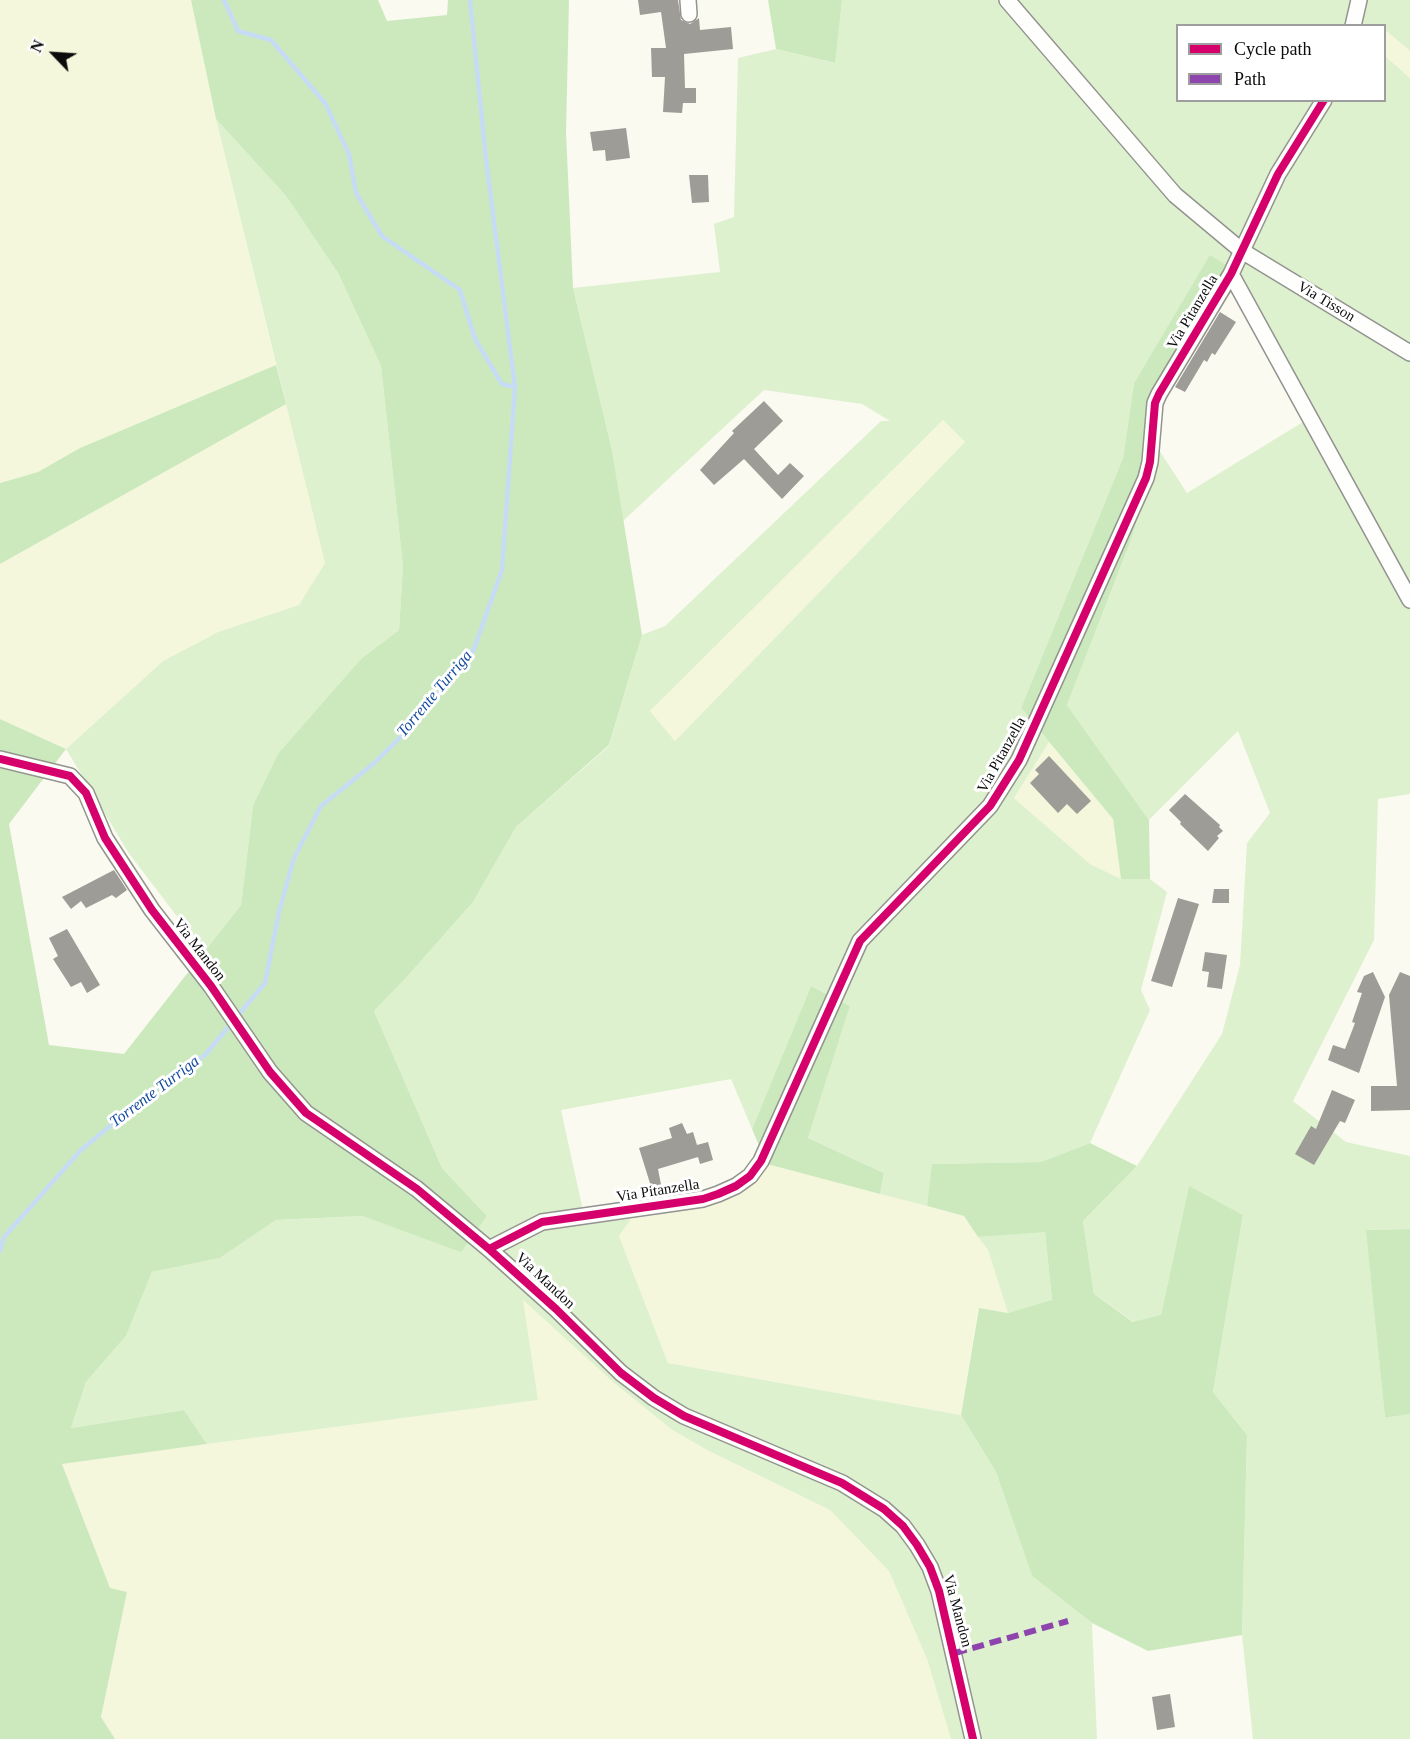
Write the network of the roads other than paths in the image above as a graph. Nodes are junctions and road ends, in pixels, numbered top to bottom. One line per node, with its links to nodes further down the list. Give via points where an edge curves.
1 (1007, 0): 5 (street, via 1175,195)
2 (1359, 0): 3 (street)
3 (1353, 24)
4 (1323, 102): 5 (street, Via Pitanzella, via 1278,174)
5 (1242, 251): 6 (street, Via Pitanzella); 7 (street, Via Tisson)
6 (1231, 274): 8 (street, Via Pitanzella); 10 (street, Via Pitanzella, via 1155,403 1146,478 1018,760 990,806 860,941 762,1161 750,1176 718,1194 542,1222)
7 (1410, 353)
8 (1410, 600)
9 (0, 759): 10 (street, Via Mandon, via 70,776 86,794 105,838 152,910 270,1072 306,1113 417,1189)
10 (489, 1248): 11 (street, Via Mandon, via 621,1373 654,1398 684,1416 842,1483 903,1526 930,1567 939,1591)
11 (973, 1739)

